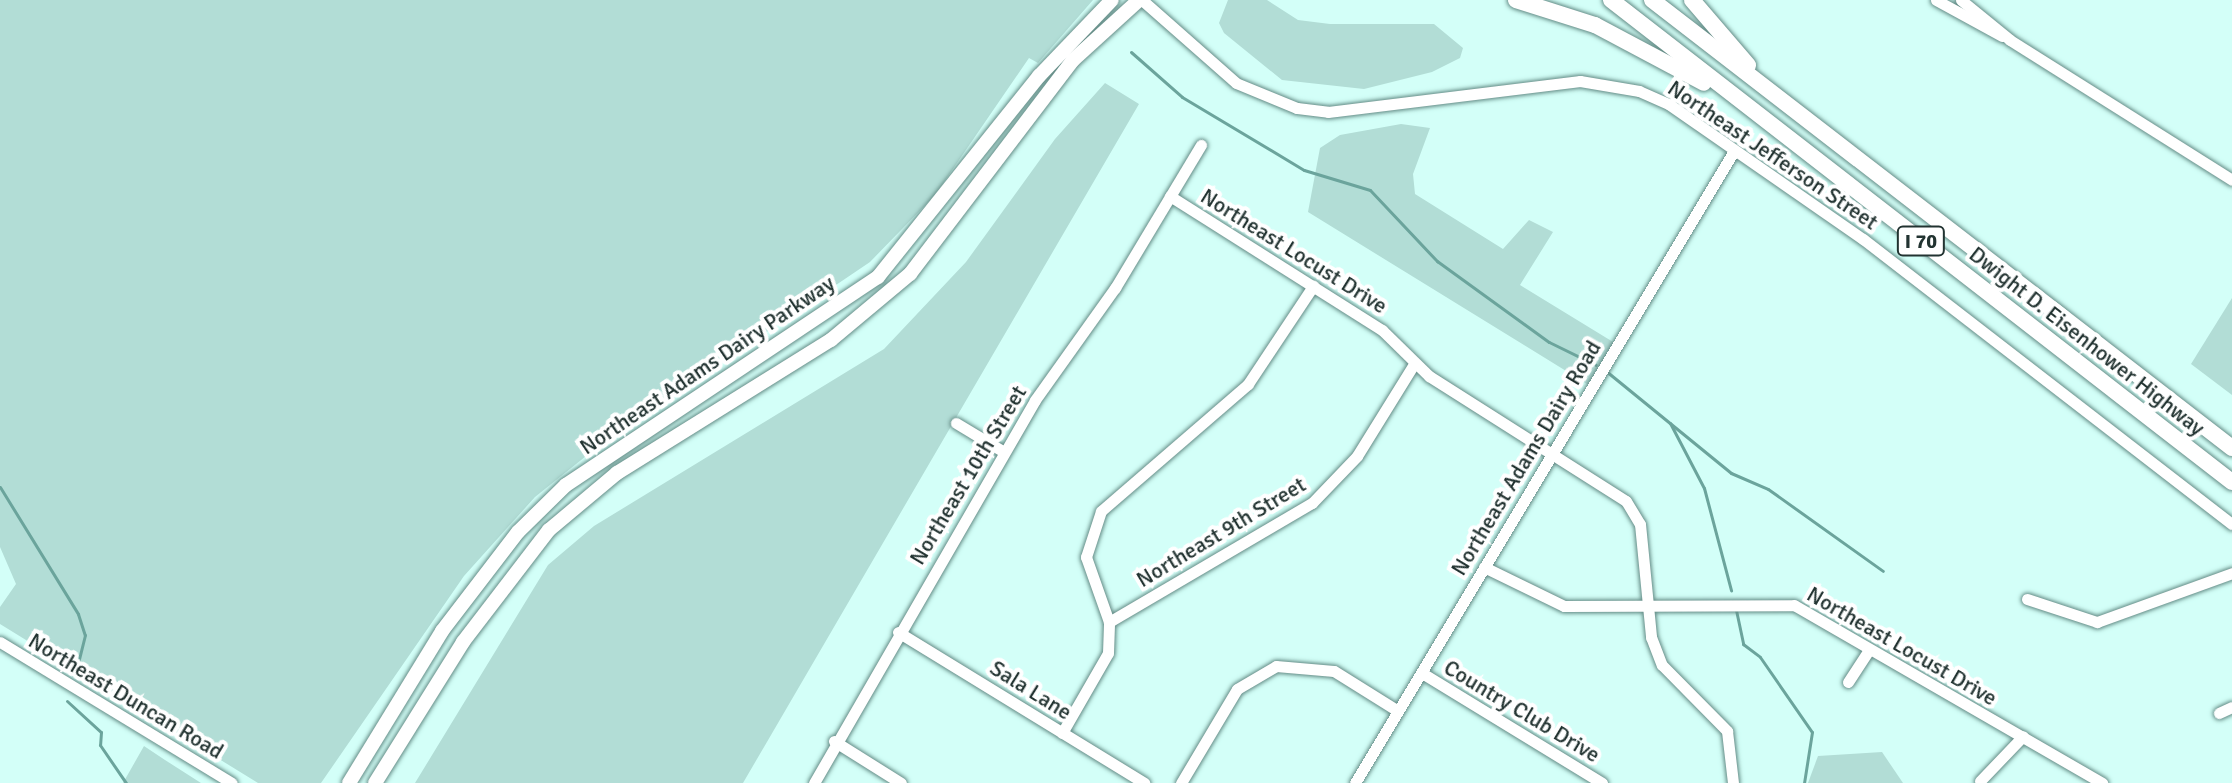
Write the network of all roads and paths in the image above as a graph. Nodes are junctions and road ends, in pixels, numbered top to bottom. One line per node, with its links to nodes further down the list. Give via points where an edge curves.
1 (1112, 0): 43 (main road, Northeast Adams Dairy Parkway, via 1039,76 878,277 566,485 518,532 442,631)
2 (1140, 0): 13 (street, Northeast Jefferson Street, via 1236,83 1297,108 1328,112 1610,83 1670,105); 44 (main road, Northeast Adams Dairy Parkway, via 1072,61 910,274 831,340 617,473 549,530 463,642)
3 (1516, 0): 11 (highway, via 1633,43)
4 (1611, 0): 11 (highway, Dwight D. Eisenhower Highway / I 70)
5 (1652, 0): 10 (highway, Dwight D. Eisenhower Highway / I 70)
6 (1692, 0): 10 (highway)
7 (1936, 0): 9 (street)
8 (1961, 0): 9 (street)
9 (2010, 40): 14 (street)
10 (1773, 93): 19 (highway, Dwight D. Eisenhower Highway / I 70)
11 (1775, 127): 22 (highway, Dwight D. Eisenhower Highway / I 70)
12 (1201, 145): 15 (street, Northeast 10th Street)
13 (1732, 154): 21 (street, Northeast Adams Dairy Road); 23 (street, Northeast Jefferson Street, via 1863,239)
14 (2232, 180)
15 (1170, 196): 16 (street, Northeast Locust Drive); 20 (street, Northeast 10th Street)
16 (1313, 286): 17 (street, Northeast Locust Drive, via 1382,330); 28 (street, via 1263,369 1101,511 1086,557)
17 (1414, 364): 21 (street, Northeast Locust Drive); 28 (street, Northeast 9th Street, via 1357,456 1321,496)
18 (956, 423): 20 (street)
19 (2232, 448)
20 (1004, 452): 29 (street, Northeast 10th Street)
21 (1551, 452): 24 (street, Northeast Adams Dairy Road); 27 (street, Northeast Locust Drive, via 1634,509)
22 (2232, 482)
23 (2232, 524)
24 (1484, 567): 27 (street, Northeast Locust Drive, via 1564,606); 32 (street, Northeast Adams Dairy Road)
25 (2232, 573): 26 (street, via 2097,622)
26 (2027, 599)
27 (1648, 606): 31 (street, Northeast Locust Drive, via 1749,600 1810,611); 50 (street, Northeast Locust Drive, via 1662,665 1727,731)
28 (1109, 622): 37 (street, via 1103,665)
29 (898, 632): 37 (street, Sala Lane); 39 (street, Northeast 10th Street)
30 (0, 642): 42 (street, Northeast Duncan Road)
31 (1869, 650): 33 (street); 38 (street, Northeast Locust Drive)
32 (1422, 673): 35 (street, Northeast Adams Dairy Road); 40 (street, Country Club Drive)
33 (1848, 682)
34 (2232, 707): 36 (street)
35 (1398, 711): 48 (street, via 1326,668 1276,666 1237,689); 49 (street, Northeast Adams Dairy Road)
36 (2219, 713)
37 (1062, 733): 47 (street, Sala Lane)
38 (2023, 736): 41 (street); 51 (street, Northeast Locust Drive)
39 (834, 741): 45 (street, Northeast 10th Street); 46 (street)
40 (1596, 781)
41 (1980, 781)
42 (232, 783)
43 (349, 783)
44 (375, 783)
45 (814, 783)
46 (901, 783)
47 (1144, 783)
48 (1181, 783)
49 (1355, 783)
50 (1733, 783)
51 (2102, 783)

